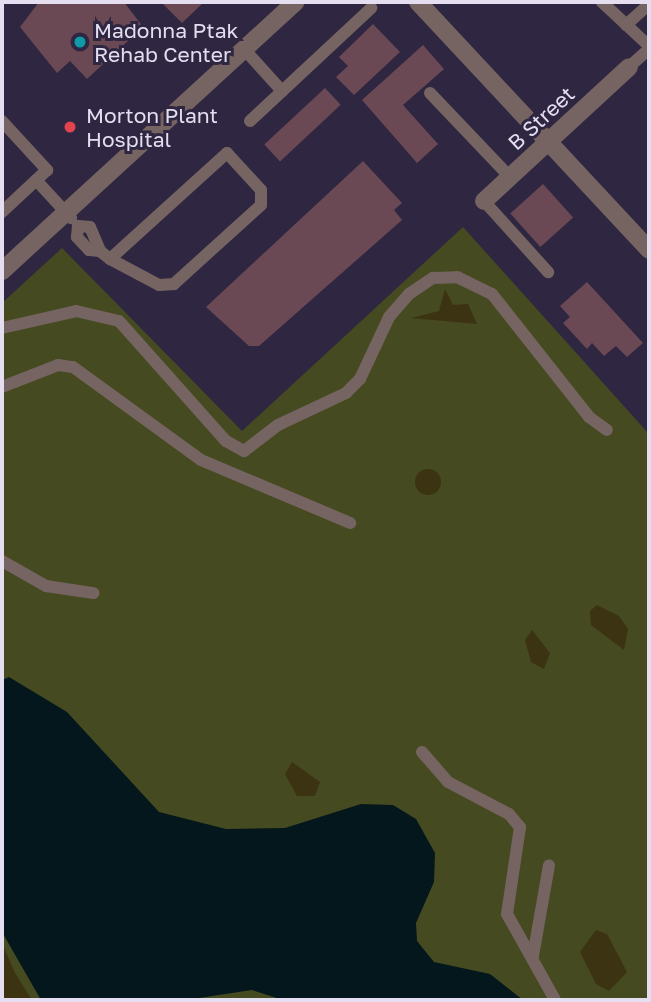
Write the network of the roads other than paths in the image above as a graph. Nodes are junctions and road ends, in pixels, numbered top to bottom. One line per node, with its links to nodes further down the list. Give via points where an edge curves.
1 (296, 2): 8 (street)
2 (418, 2): 14 (street)
3 (602, 2): 6 (lane)
4 (649, 4): 6 (lane)
5 (371, 8): 10 (lane)
6 (626, 25): 7 (lane)
7 (649, 47): 9 (lane)
8 (244, 49): 10 (lane); 19 (street)
9 (629, 67): 14 (street, B Street)
10 (282, 91): 13 (lane)
11 (430, 93): 15 (lane)
12 (2, 121): 16 (lane, via 47,170)
13 (250, 121)
14 (549, 142): 15 (street, B Street); 20 (street)
15 (510, 177): 17 (street, B Street)
16 (36, 180): 18 (lane); 19 (lane)
17 (484, 201): 23 (lane)
18 (2, 212)
19 (72, 219): 21 (lane, via 90,227 101,239); 22 (street)
20 (649, 250)
21 (105, 255): 21 (lane, via 227,153 261,190 261,205 174,284 159,285)
22 (2, 271)
23 (548, 272)
24 (2, 328): 26 (lane, via 76,311 120,321 226,441 244,451 278,425 346,393 360,379 389,317 410,294 433,278 457,277 492,294 589,417)
25 (2, 387): 27 (lane, via 58,365 73,367 201,460)
26 (607, 430)
27 (350, 523)
28 (2, 561): 29 (lane, via 46,586)
29 (93, 593)
30 (422, 752): 32 (lane, via 448,782 509,814 520,827 508,914)
31 (549, 865): 32 (lane)
32 (533, 956): 33 (lane)
33 (555, 1000)

